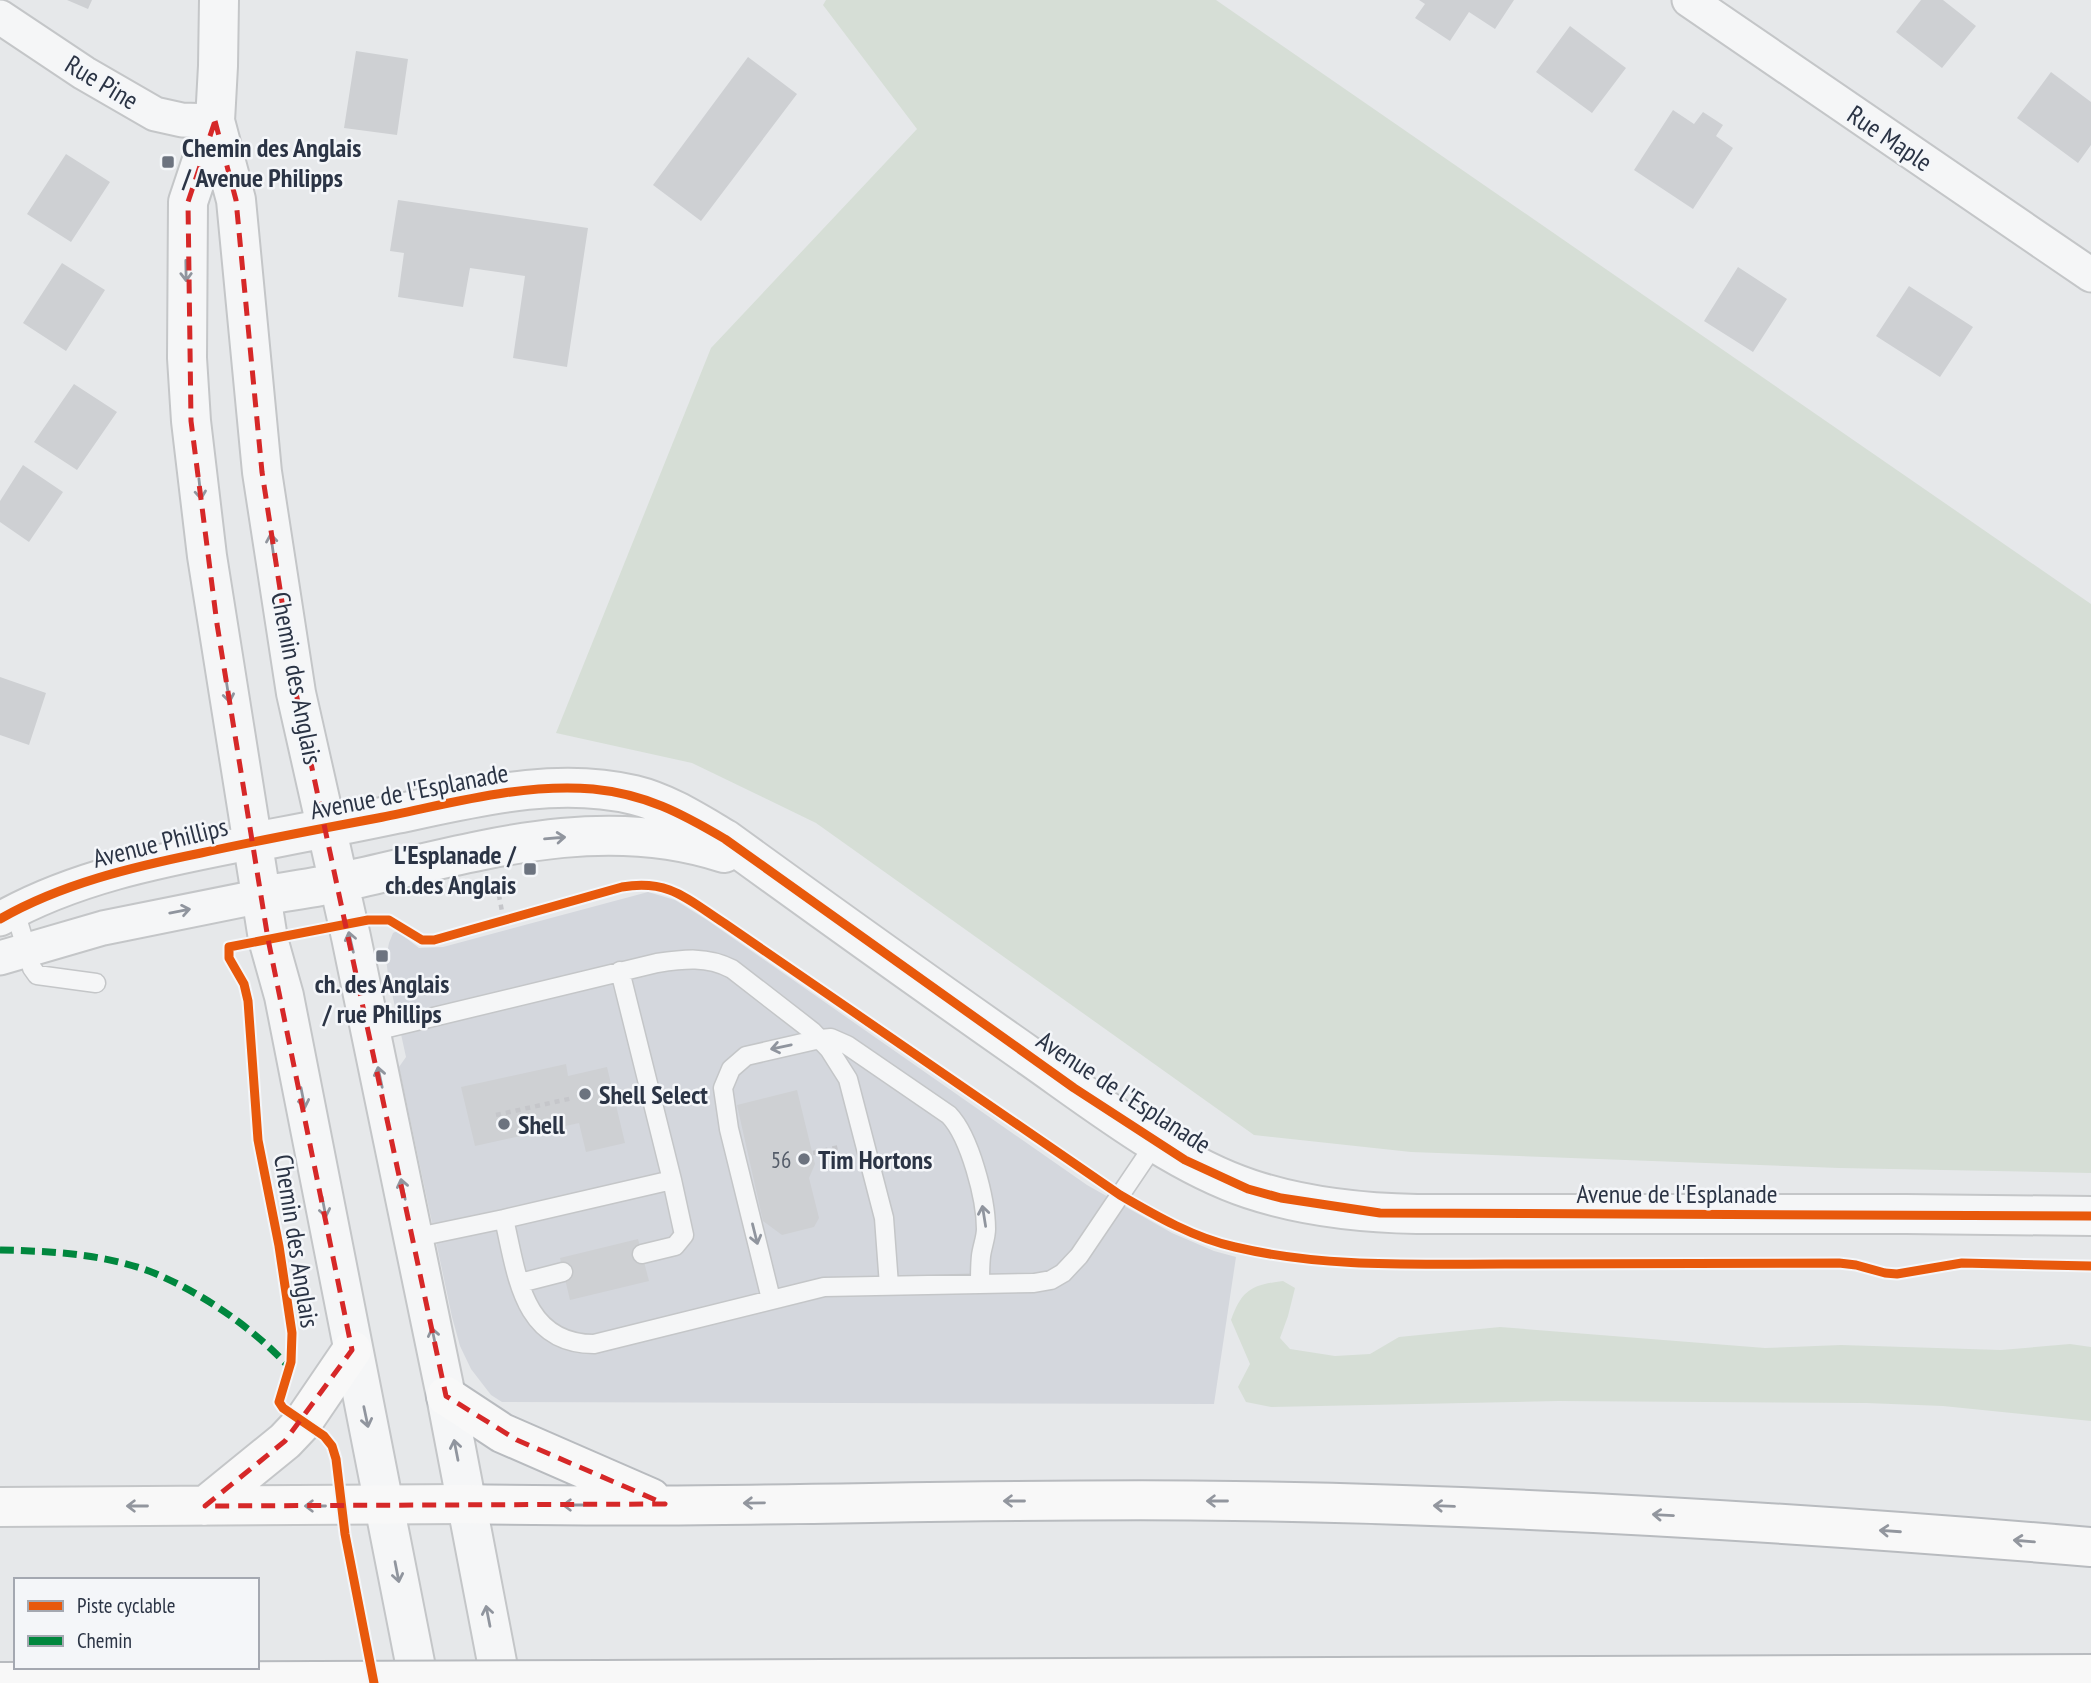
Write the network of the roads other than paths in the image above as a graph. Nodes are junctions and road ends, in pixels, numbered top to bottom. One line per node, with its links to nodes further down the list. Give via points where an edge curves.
1 (219, 0): 4 (street, Chemin des Anglais)
2 (1689, 0): 5 (street, Rue Maple)
3 (0, 17): 4 (street, Rue Pine, via 155,114)
4 (215, 121): 6 (street, Chemin des Anglais, one-way to 4, via 288,649 262,472 236,200); 7 (street, Chemin des Anglais, one-way to 7, via 188,202 187,358 207,556)
5 (2091, 275)
6 (327, 828): 7 (street, Avenue de l'Esplanade); 8 (street, Chemin des Anglais); 9 (street, Avenue de l'Esplanade, via 503,793 569,788 613,791 659,803 690,818)
7 (254, 842): 10 (street, Chemin des Anglais); 11 (street, Avenue Phillips, via 114,873)
8 (339, 883): 9 (street, Avenue de l'Esplanade, one-way to 9, via 518,843 573,836 630,836 703,846 747,862); 10 (street, Avenue de l'Esplanade); 15 (street, Chemin des Anglais, one-way to 8)
9 (790, 886): 17 (street, Avenue de l'Esplanade)
10 (262, 896): 12 (street, one-way to 10, via 136,920); 28 (street, Chemin des Anglais, one-way to 28)
11 (7, 915): 12 (lane)
12 (13, 954): 14 (lane, via 37,975)
13 (620, 971): 15 (lane); 16 (lane, via 686,959 719,962); 18 (lane)
14 (96, 983)
15 (371, 1032): 21 (street, Chemin des Anglais, one-way to 15)
16 (820, 1039): 25 (lane, one-way to 16, via 985,1217 973,1159 959,1125 847,1045); 26 (lane, via 848,1079 884,1218); 27 (lane, one-way to 27, via 746,1056 731,1069 723,1088)
17 (1156, 1142): 19 (street, Avenue de l'Esplanade, via 1248,1189 1310,1204 1380,1213); 25 (lane, via 1063,1273 1034,1283)
18 (672, 1180): 20 (lane); 22 (lane, via 684,1235 675,1245)
19 (2091, 1216)
20 (503, 1219): 21 (lane); 24 (lane)
21 (413, 1238): 29 (street, Chemin des Anglais, one-way to 21)
22 (642, 1254)
23 (564, 1272): 24 (lane)
24 (520, 1283): 27 (lane, via 544,1329 576,1344 619,1339)
25 (980, 1284): 26 (lane)
26 (889, 1285): 27 (lane, via 824,1287)
27 (771, 1299)
28 (352, 1350): 32 (street, Chemin des Anglais, one-way to 32); 33 (main road, via 303,1422)
29 (446, 1396): 30 (street, Chemin des Anglais, one-way to 29); 31 (main road, via 502,1433)
30 (466, 1504): 31 (main road, one-way to 30); 32 (main road); 41 (street, Chemin des Anglais, one-way to 30)
31 (665, 1504): 35 (main road, one-way to 31, via 1748,1520 1447,1506 1159,1501)
32 (383, 1505): 33 (main road, one-way to 33); 40 (street, Chemin des Anglais, one-way to 40)
33 (205, 1506): 34 (main road, one-way to 34)
34 (0, 1507)
35 (2091, 1547)
36 (2091, 1674): 37 (main road)
37 (1963, 1675): 38 (main road, bridge); 42 (lane)
38 (318, 1681): 39 (main road)
39 (0, 1682)
40 (419, 1683)
41 (501, 1683)
42 (2037, 1683)

